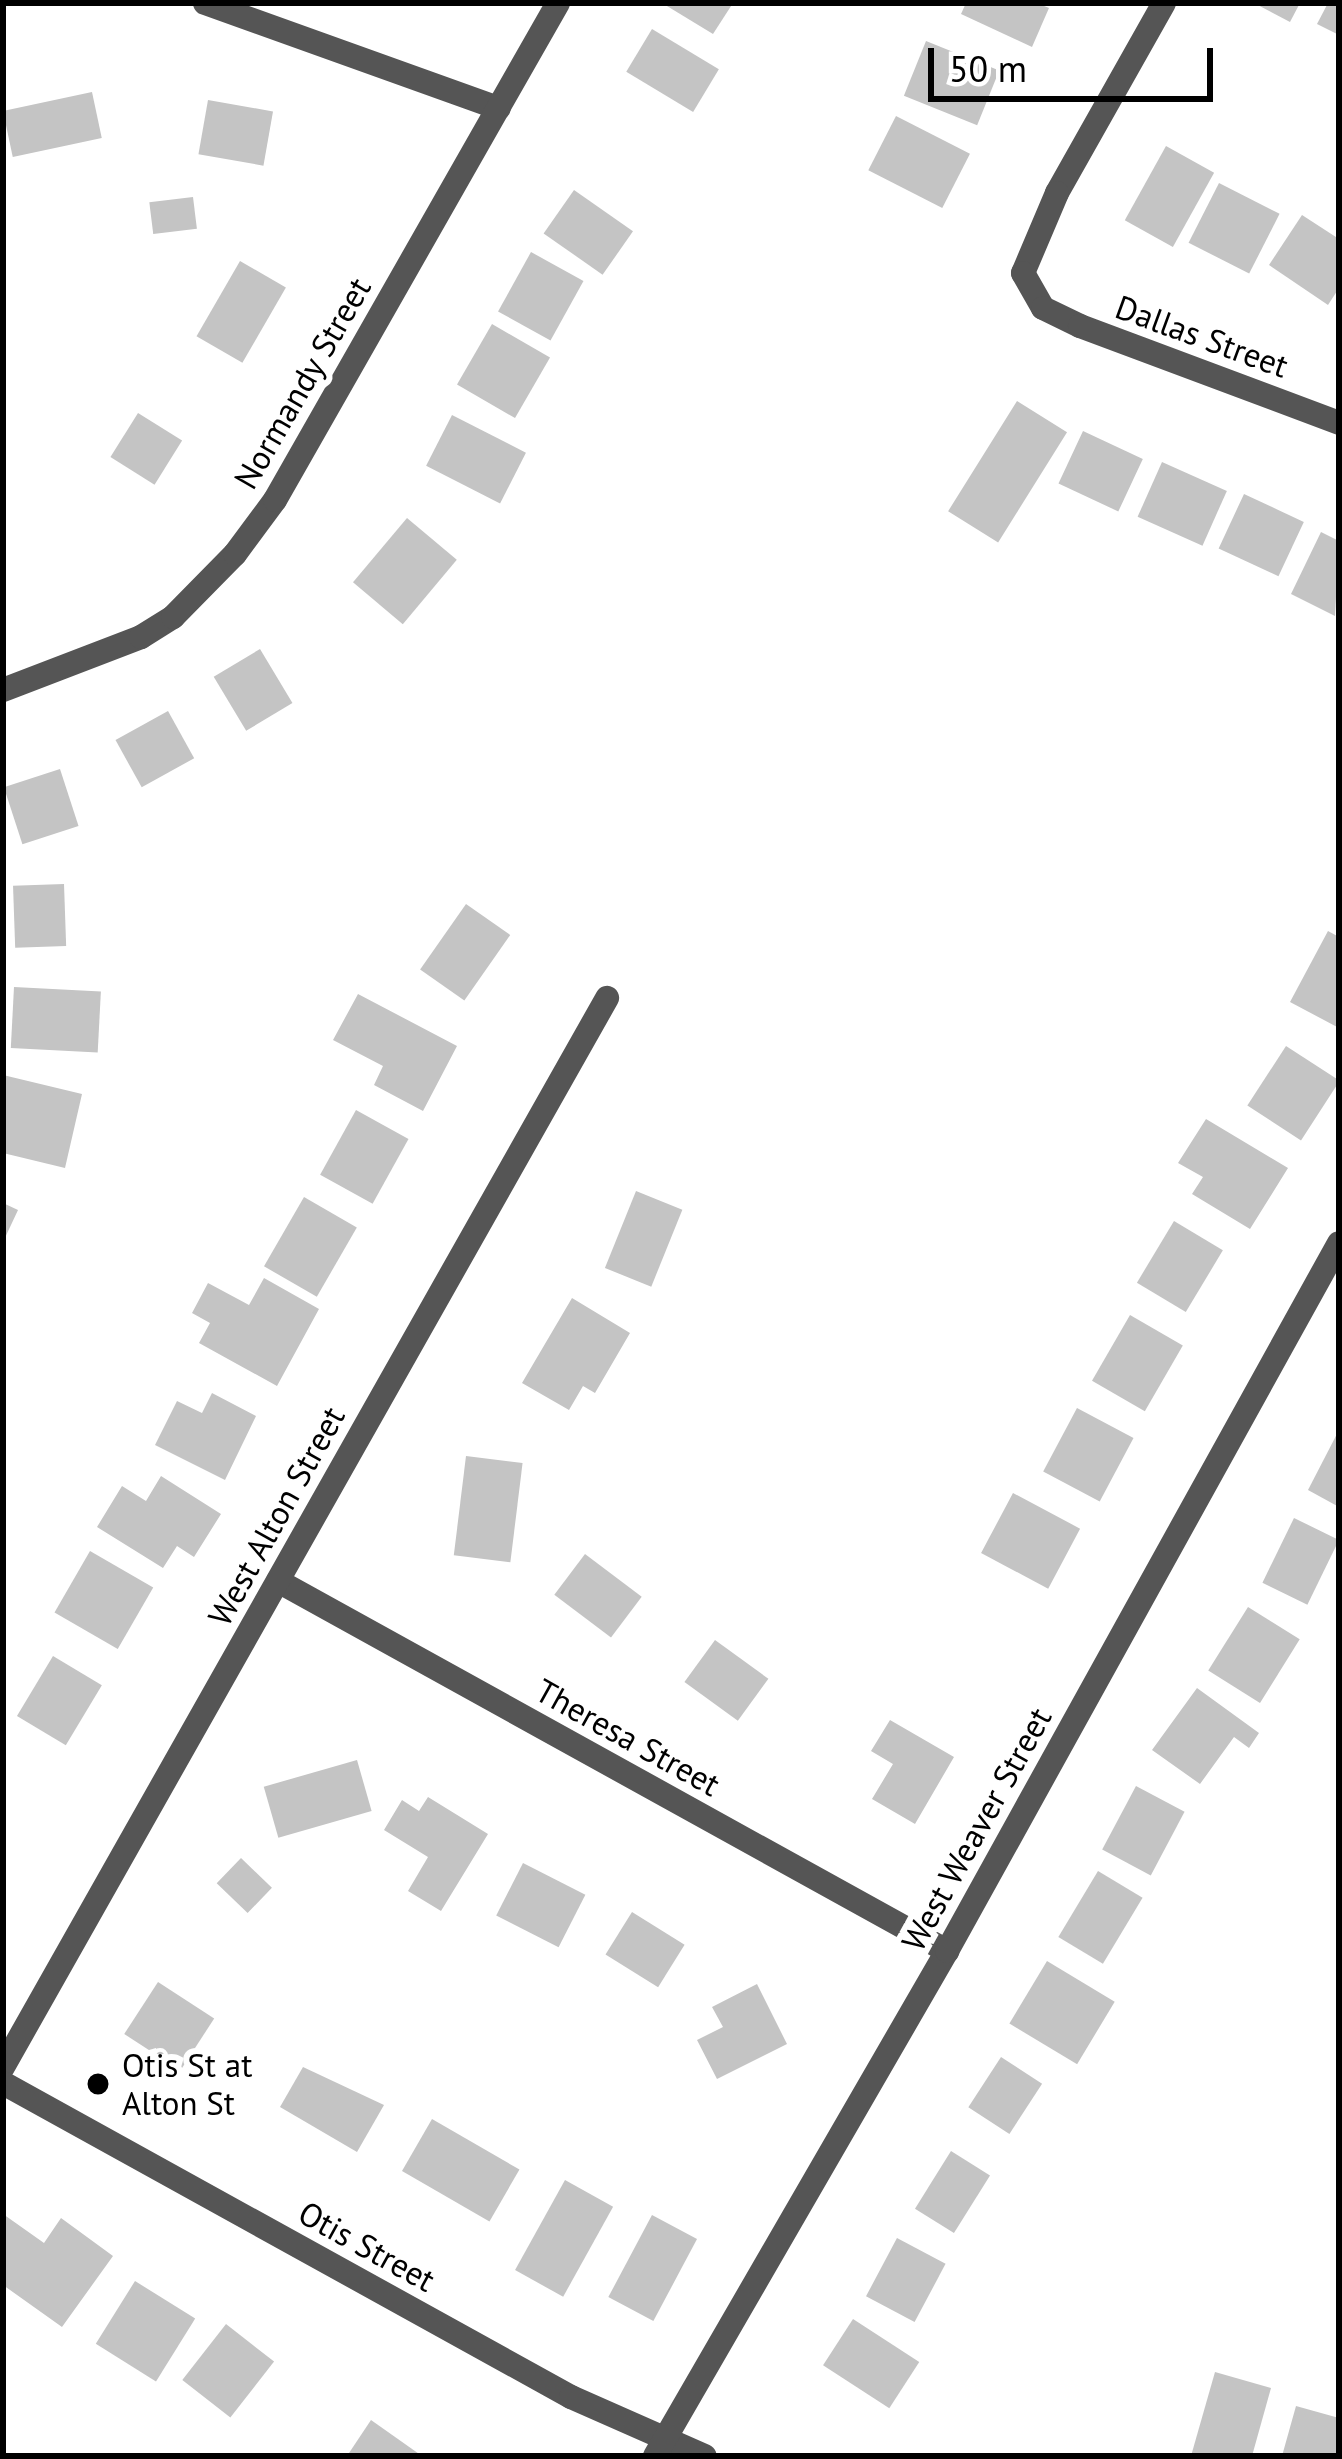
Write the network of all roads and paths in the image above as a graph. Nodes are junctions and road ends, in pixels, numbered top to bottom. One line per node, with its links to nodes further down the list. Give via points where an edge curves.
1 (205, 3): 4 (street)
2 (558, 3): 4 (street, Normandy Street)
3 (1164, 3): 5 (street, Dallas Street, via 1058,193 1023,273 1043,308)
4 (499, 108): 6 (street, Normandy Street, via 274,500 235,554 173,617 141,637)
5 (1339, 423)
6 (3, 690)
7 (608, 998): 9 (street, West Alton Street)
8 (1339, 1243): 10 (street, West Weaver Street)
9 (278, 1581): 10 (street, Theresa Street); 11 (street, West Alton Street)
10 (947, 1951): 13 (street, West Weaver Street)
11 (3, 2067)
12 (3, 2083): 13 (street, Otis Street)
13 (659, 2450): 14 (street, Otis Street)
14 (705, 2456)

